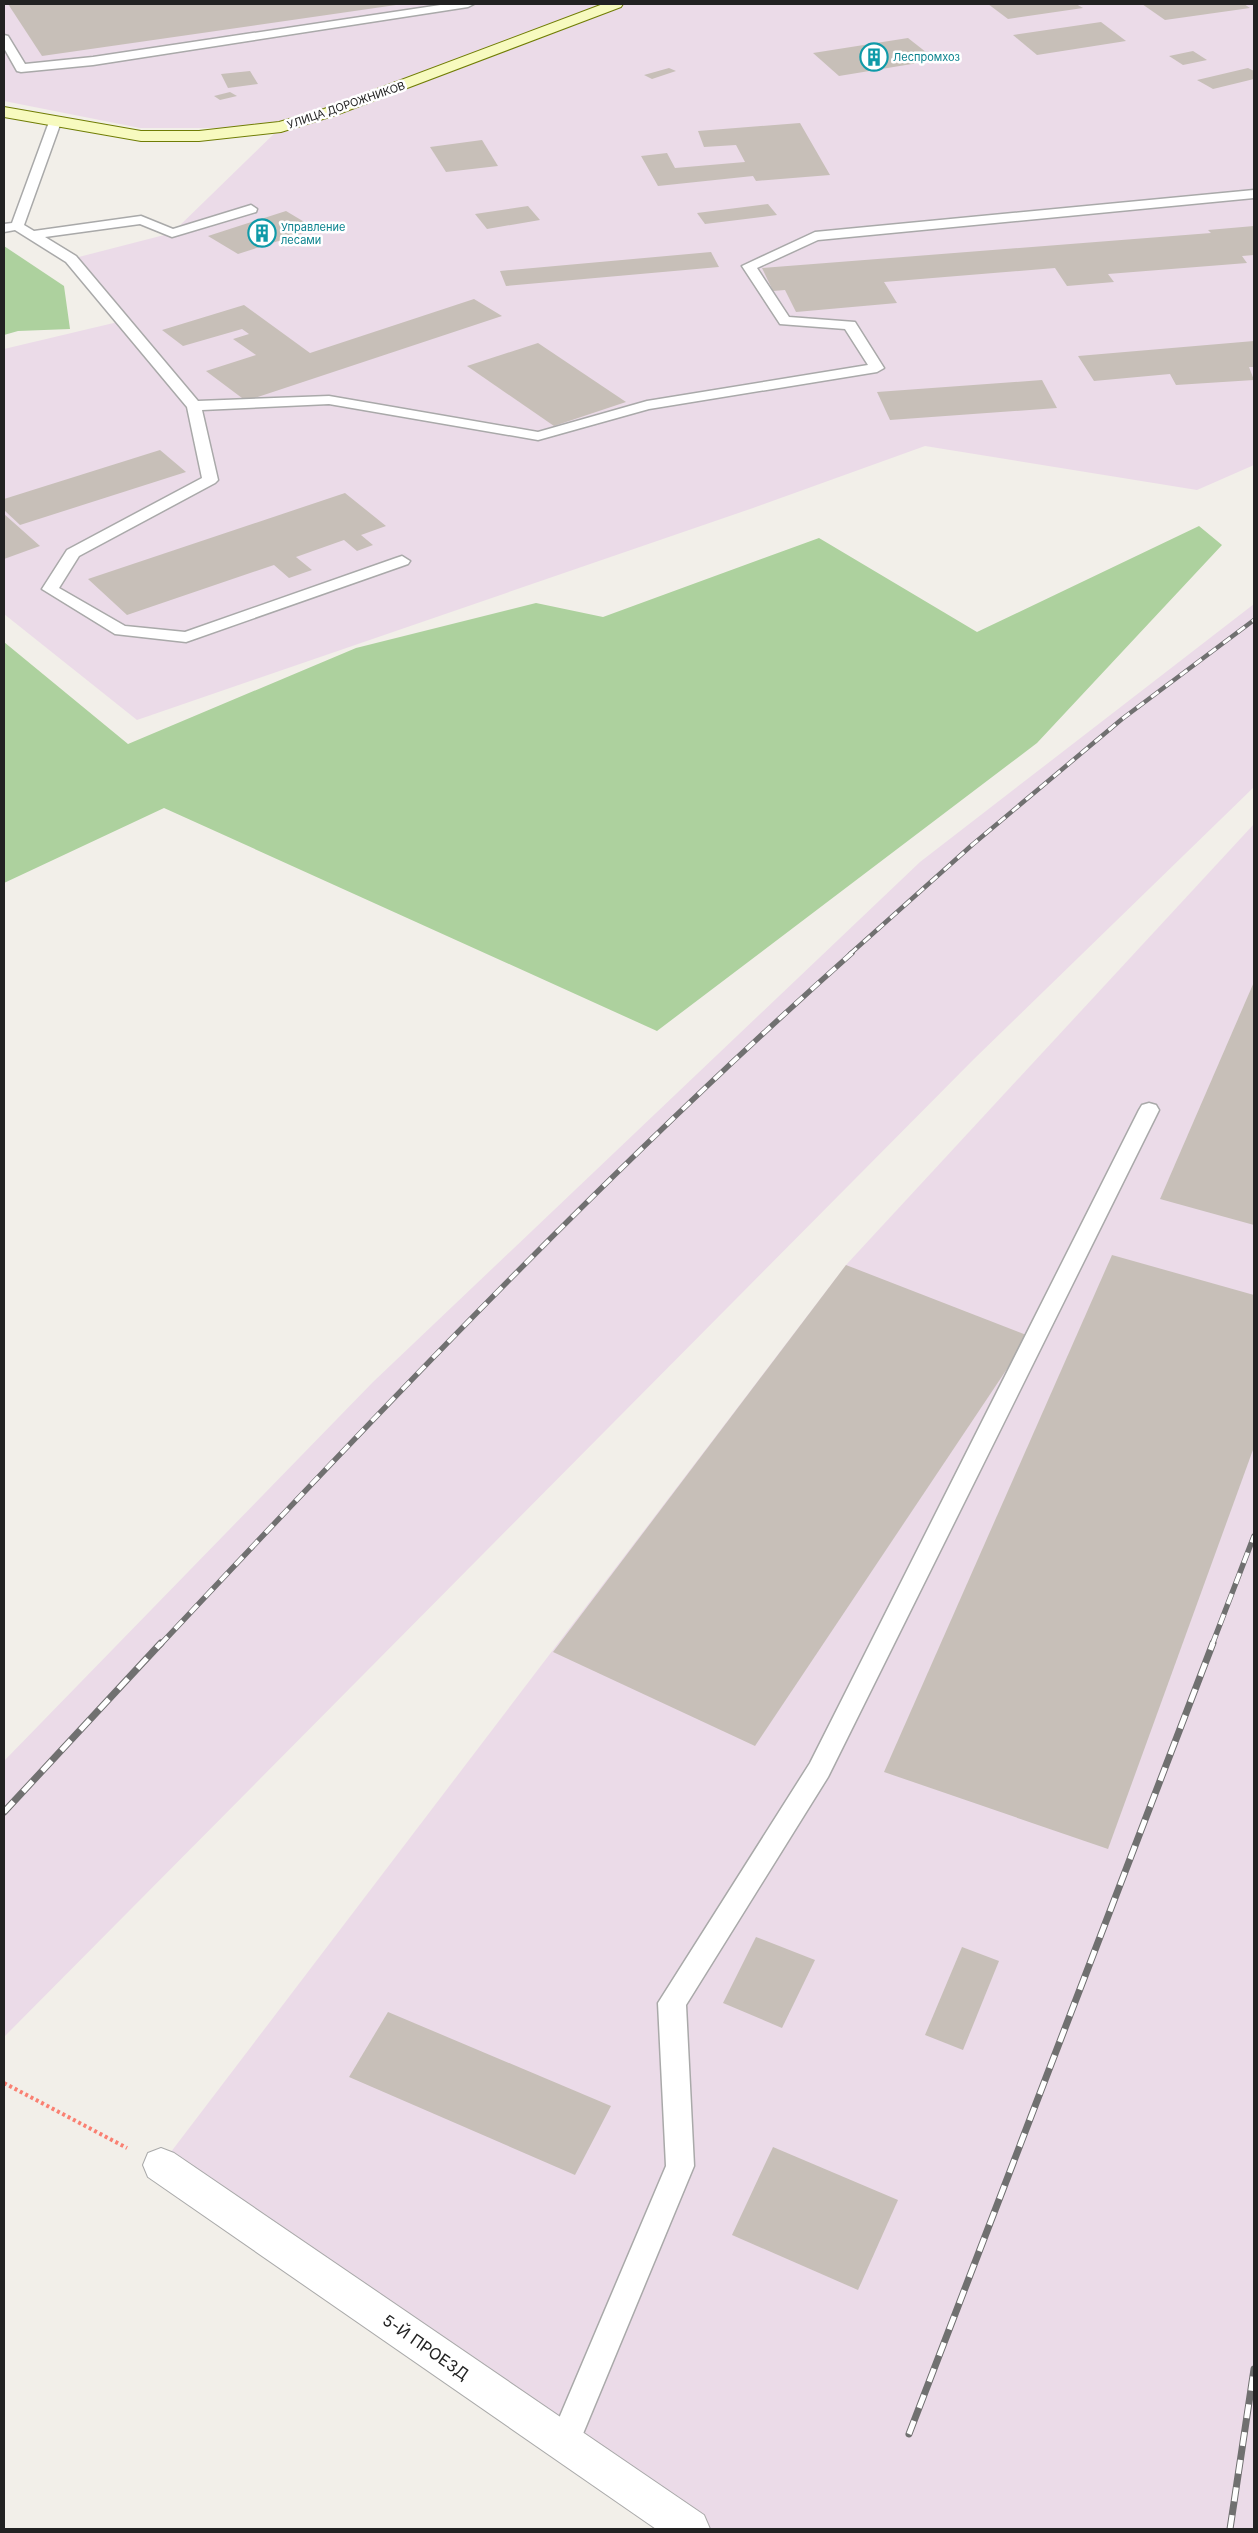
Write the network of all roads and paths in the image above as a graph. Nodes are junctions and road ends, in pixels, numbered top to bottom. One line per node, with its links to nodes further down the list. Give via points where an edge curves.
1 (468, 4): 3 (lane, via 93,61 22,68)
2 (616, 4): 5 (street, УЛИЦА ДОРОЖНИКОВ, via 330,112 281,127 241,133 141,136)
3 (4, 38)
4 (4, 112): 5 (street, УЛИЦА ДОРОЖНИКОВ)
5 (55, 122): 8 (lane)
6 (1254, 194): 10 (lane, via 815,236 750,266 785,320 850,325 877,368 647,405 538,436 329,400)
7 (251, 208): 9 (lane, via 172,233 141,220)
8 (11, 227): 9 (lane)
9 (33, 235): 10 (lane, via 71,260)
10 (194, 406): 11 (lane, via 210,480 73,553 50,589 121,631 186,636)
11 (402, 562)
12 (1149, 1110): 15 (lane, via 819,1770 672,2003 680,2166)
13 (4, 2083): 14 (path)
14 (161, 2165): 15 (street, 5-Й ПРОЕЗД)
15 (564, 2442): 16 (street, 5-Й ПРОЕЗД)
16 (690, 2529)

